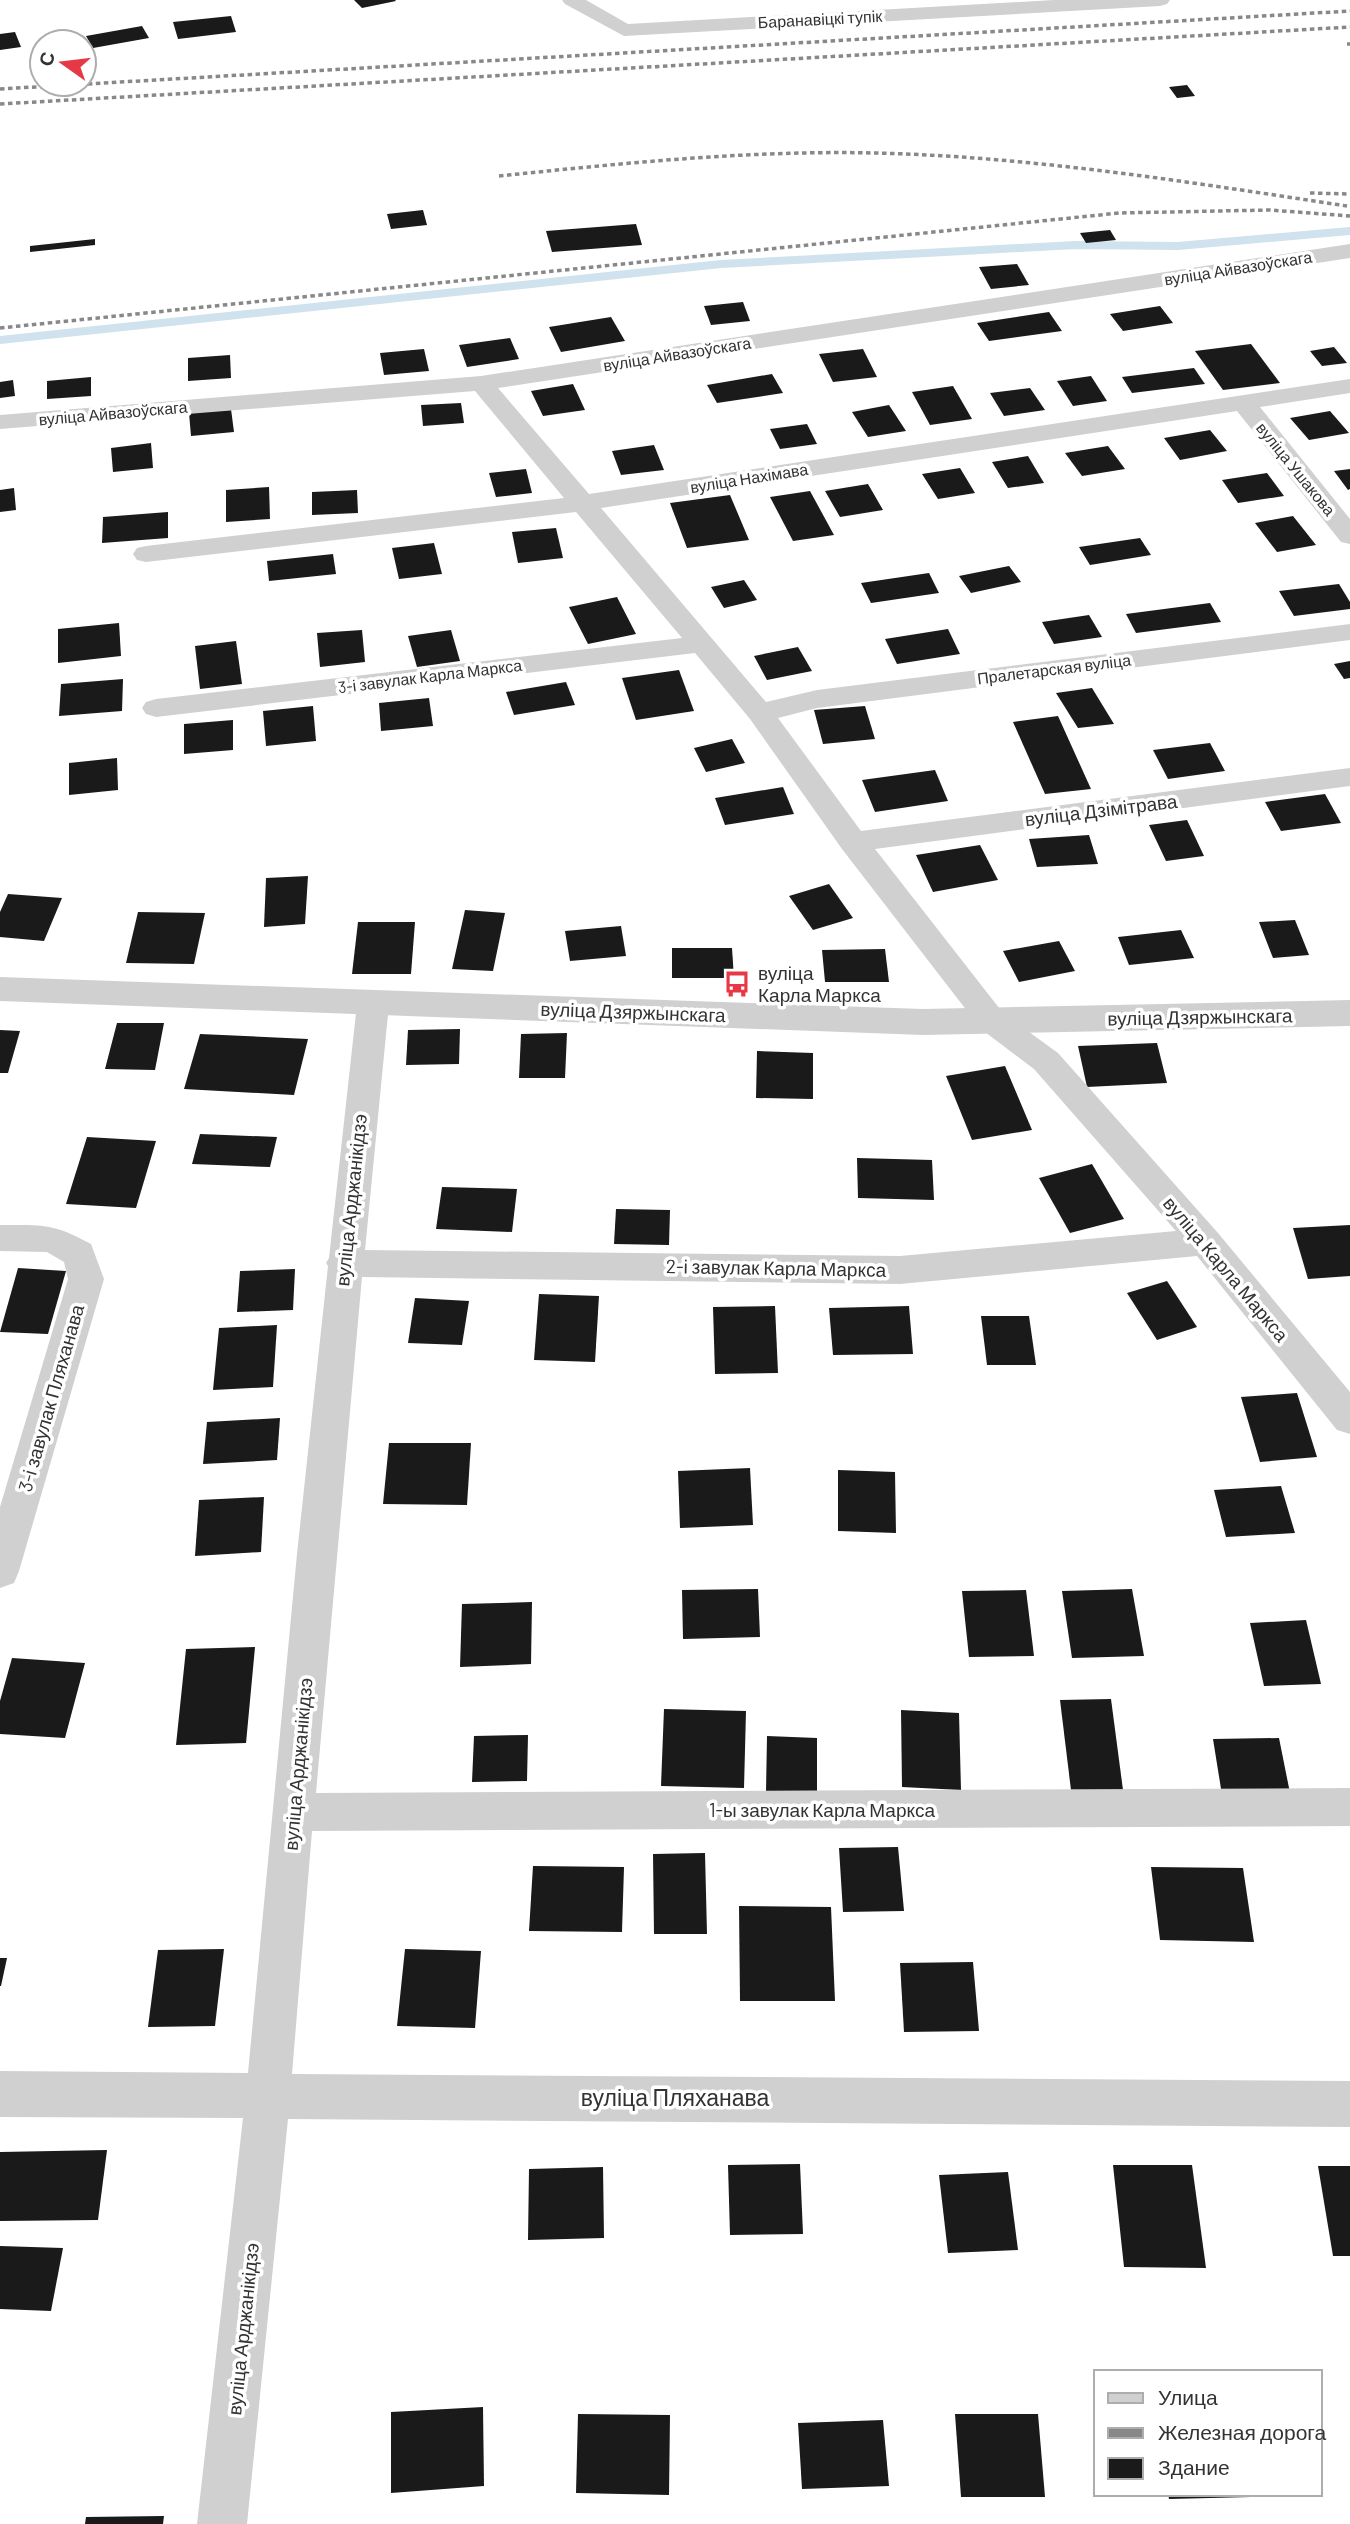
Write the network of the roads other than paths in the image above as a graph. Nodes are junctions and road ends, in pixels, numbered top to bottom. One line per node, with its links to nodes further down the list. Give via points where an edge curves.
1 (572, 0): 2 (street, Баранавіцкі тупік, via 624,30)
2 (1160, 0)
3 (1350, 251): 4 (street, вуліца Айвазоўскага)
4 (481, 383): 7 (street, вуліца Айвазоўскага); 8 (street, вуліца Карла Маркса)
5 (1350, 386): 6 (street, вуліца Нахімава)
6 (1242, 401): 8 (street, вуліца Нахімава); 9 (street, вуліца Ушакова)
7 (0, 422)
8 (584, 503): 11 (street, вуліца Нахімава); 13 (street, вуліца Карла Маркса)
9 (1340, 511): 10 (street, вуліца Ушакова)
10 (1350, 536)
11 (146, 554)
12 (1350, 632): 15 (street, Пралетарская вуліца, via 817,699)
13 (703, 644): 14 (street, 3-і завулак Карла Маркса); 15 (street, вуліца Карла Маркса)
14 (156, 708)
15 (760, 713): 17 (street, вуліца Карла Маркса)
16 (1350, 778): 17 (street, вуліца Дзімітрава)
17 (853, 842): 21 (street, вуліца Карла Маркса)
18 (0, 989): 19 (street, вуліца Дзяржынскага)
19 (373, 1004): 21 (street, вуліца Дзяржынскага); 24 (street, вуліца Арджанікідзэ)
20 (1350, 1013): 21 (street, вуліца Дзяржынскага)
21 (992, 1021): 23 (street, вуліца Карла Маркса, via 1046,1061)
22 (0, 1238): 26 (street, 3-і завулак Пляханава, via 53,1239 79,1254 86,1279)
23 (1206, 1242): 24 (street, 2-і завулак Карла Маркса, via 900,1270); 25 (street, вуліца Карла Маркса)
24 (344, 1263): 28 (street, вуліца Арджанікідзэ)
25 (1350, 1419)
26 (0, 1571)
27 (1350, 1807): 28 (street, 1-ы завулак Карла Маркса)
28 (294, 1812): 30 (street, вуліца Арджанікідзэ)
29 (0, 2094): 30 (street, вуліца Пляханава)
30 (268, 2095): 31 (street, вуліца Пляханава); 32 (street, вуліца Арджанікідзэ)
31 (1350, 2104)
32 (222, 2524)

